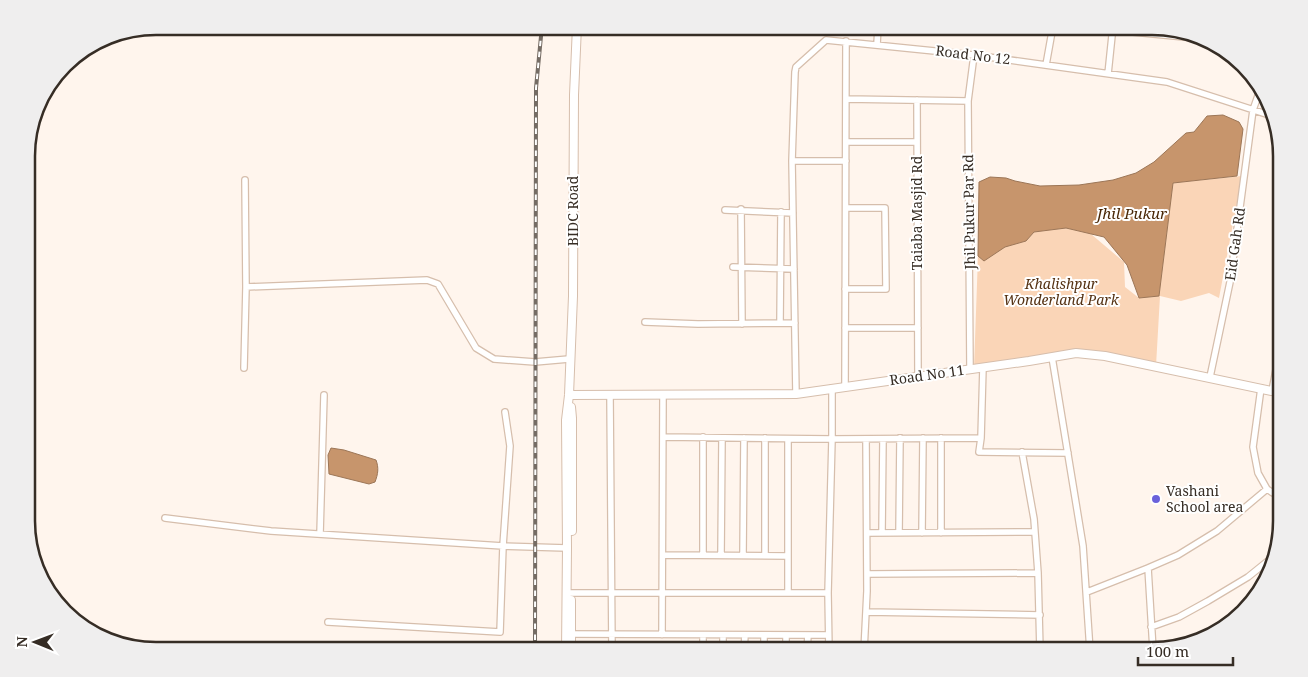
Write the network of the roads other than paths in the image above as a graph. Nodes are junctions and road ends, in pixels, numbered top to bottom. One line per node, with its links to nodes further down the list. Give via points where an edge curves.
1 (577, 35): 39 (main road, BIDC Road, via 573,296)
2 (878, 35): 6 (street)
3 (1051, 35): 8 (street)
4 (1111, 35): 9 (street)
5 (846, 41): 6 (street, Road No 12); 11 (street); 18 (street, Road No 12, via 826,40 796,67)
6 (877, 45): 7 (street, Road No 12)
7 (974, 55): 8 (street, Road No 12); 13 (street, Jhil Pukur Par Rd)
8 (1046, 65): 9 (street, Road No 12)
9 (1108, 74): 14 (street, Road No 12, via 1167,82)
10 (1257, 97): 14 (street, Eid Gah Rd)
11 (846, 99): 12 (street); 16 (street)
12 (917, 100): 13 (street); 17 (street, Taiaba Masjid Rd)
13 (968, 101): 42 (street, Jhil Pukur Par Rd)
14 (1252, 110): 15 (street, Road No 12); 44 (street, Eid Gah Rd, via 1230,282)
15 (1265, 114)
16 (846, 142): 17 (street); 19 (street)
17 (917, 142): 37 (street, Taiaba Masjid Rd)
18 (792, 161): 19 (street); 25 (street, Road No 12)
19 (846, 161): 21 (street)
20 (245, 180): 30 (street)
21 (846, 208): 31 (street); 31 (street, via 885,208 886,289)
22 (725, 210): 23 (street)
23 (741, 210): 24 (street); 27 (street)
24 (780, 212): 25 (street); 28 (street)
25 (793, 213): 29 (street, Road No 12)
26 (733, 267): 27 (street)
27 (741, 267): 28 (street); 35 (street)
28 (780, 269): 29 (street); 33 (street)
29 (794, 269): 34 (street, Road No 12)
30 (246, 287): 39 (street, via 427,280 438,284 476,348 494,359 535,362); 41 (street)
31 (845, 289): 36 (street)
32 (645, 322): 35 (street)
33 (780, 323): 34 (street); 35 (street)
34 (795, 323): 50 (street, Road No 12)
35 (742, 324)
36 (845, 328): 37 (street); 46 (street)
37 (918, 328): 43 (street, Taiaba Masjid Rd)
38 (1052, 357): 40 (main road, Road No 11); 44 (main road, Road No 11, via 1076,352); 70 (street)
39 (569, 358): 52 (main road, BIDC Road)
40 (983, 367): 42 (main road, Road No 11); 65 (street)
41 (244, 368)
42 (970, 369): 43 (main road, Road No 11)
43 (918, 377): 46 (main road, Road No 11)
44 (1210, 377): 48 (main road, Road No 11)
45 (1273, 386): 49 (street)
46 (845, 387): 47 (main road, Road No 11)
47 (832, 388): 50 (main road, Road No 11); 66 (street)
48 (1260, 388): 49 (main road, Road No 11); 71 (street, via 1253,447 1258,473)
49 (1272, 391)
50 (796, 394): 54 (main road, Road No 11)
51 (324, 395): 80 (street)
52 (569, 395): 53 (main road, Road No 11); 82 (main road, BIDC Road, via 566,420); 96 (main road, BIDC Road, via 572,428)
53 (610, 395): 54 (main road, Road No 11); 97 (street)
54 (664, 396): 56 (street)
55 (505, 412): 81 (street, via 510,446)
56 (663, 437): 57 (street); 83 (street)
57 (703, 437): 58 (street); 84 (street)
58 (722, 438): 59 (street); 85 (street)
59 (744, 438): 60 (street); 86 (street)
60 (765, 438): 61 (street); 87 (street)
61 (788, 438): 66 (street); 88 (street)
62 (900, 438): 63 (street); 68 (street); 77 (street)
63 (923, 438): 64 (street); 78 (street)
64 (941, 438): 65 (street); 79 (street)
65 (982, 438): 69 (street, via 979,452)
66 (832, 439): 67 (street); 98 (street)
67 (866, 439): 68 (street); 75 (street)
68 (883, 439): 76 (street)
69 (1022, 452): 70 (street); 74 (street)
70 (1068, 453): 95 (street, via 1084,546)
71 (1268, 489): 72 (street); 90 (street, via 1217,531 1178,555)
72 (1273, 493)
73 (165, 518): 80 (street)
74 (1035, 532): 79 (street); 91 (street)
75 (867, 533): 76 (street); 92 (street)
76 (882, 533): 77 (street)
77 (900, 533): 78 (street)
78 (922, 533): 79 (street)
79 (941, 533)
80 (320, 534): 81 (street)
81 (503, 546): 82 (street); 101 (street, via 500,632)
82 (567, 548): 96 (main road, BIDC Road)
83 (663, 555): 84 (street); 94 (street)
84 (703, 555): 85 (street)
85 (721, 555): 86 (street)
86 (743, 555): 87 (street)
87 (765, 556): 88 (street)
88 (788, 556): 93 (street)
89 (1265, 563): 102 (street, via 1208,601 1179,617)
90 (1148, 568): 95 (street); 102 (street)
91 (1038, 573): 92 (street); 100 (street)
92 (867, 574): 99 (street)
93 (788, 590)
94 (663, 592): 97 (street); 98 (street); 105 (street)
95 (1087, 592): 125 (street)
96 (569, 593): 97 (street); 103 (main road, BIDC Road)
97 (612, 593): 104 (street)
98 (828, 593): 112 (street)
99 (866, 612): 100 (street); 123 (street)
100 (1040, 615): 124 (street)
101 (328, 622)
102 (1151, 627): 126 (street)
103 (569, 634): 104 (street); 113 (main road, BIDC Road); 114 (main road, BIDC Road)
104 (611, 635): 105 (street); 115 (street)
105 (662, 635): 106 (street)
106 (703, 635): 107 (street); 116 (street)
107 (723, 635): 108 (street); 117 (street)
108 (745, 635): 109 (street); 118 (street)
109 (764, 635): 110 (street); 119 (street)
110 (786, 635): 111 (street); 120 (street)
111 (808, 635): 112 (street); 121 (street)
112 (828, 635): 122 (street)
113 (568, 642)
114 (570, 642)
115 (611, 642)
116 (703, 642)
117 (723, 642)
118 (745, 642)
119 (764, 642)
120 (786, 642)
121 (808, 642)
122 (828, 642)
123 (864, 642)
124 (1040, 642)
125 (1090, 642)
126 (1152, 642)

